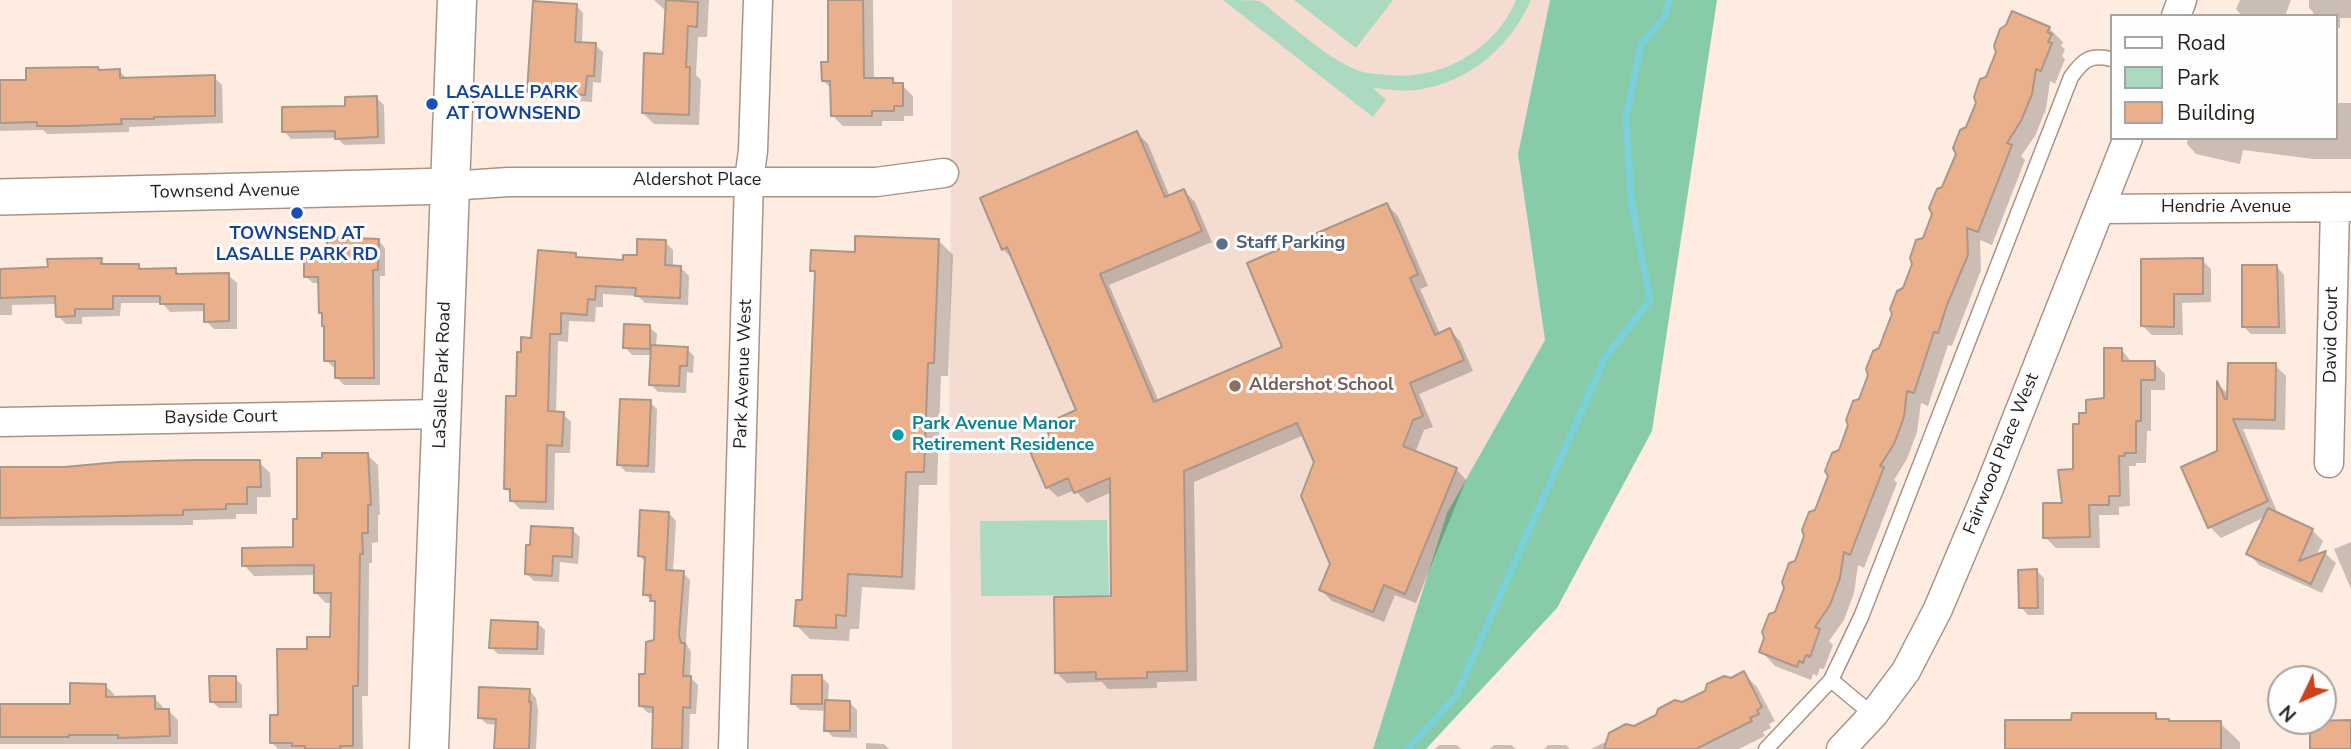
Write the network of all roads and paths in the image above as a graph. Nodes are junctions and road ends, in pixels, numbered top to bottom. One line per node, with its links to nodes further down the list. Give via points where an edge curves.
1 (457, 0): 7 (main road, LaSalle Park Road)
2 (758, 0): 6 (street, Park Avenue West)
3 (2110, 59): 14 (lane, via 2099,56 2082,62 2071,77 1861,617)
4 (2127, 140): 10 (street, Fairwood Place West)
5 (944, 173): 6 (street, Aldershot Place, via 876,181)
6 (749, 180): 7 (street, Aldershot Place); 17 (street, Park Avenue West)
7 (450, 186): 8 (street, Townsend Avenue); 11 (main road, LaSalle Park Road)
8 (0, 197)
9 (2343, 207): 10 (street, Hendrie Avenue); 13 (street, David Court)
10 (2101, 209): 15 (street, Fairwood Place West, via 1938,609 1906,671)
11 (442, 414): 12 (street, Bayside Court); 16 (main road, LaSalle Park Road)
12 (0, 422)
13 (2329, 463)
14 (1831, 680): 15 (lane); 18 (lane)
15 (1873, 715): 19 (street, Fairwood Place West)
16 (429, 749)
17 (733, 749)
18 (1766, 749)
19 (1841, 749)

